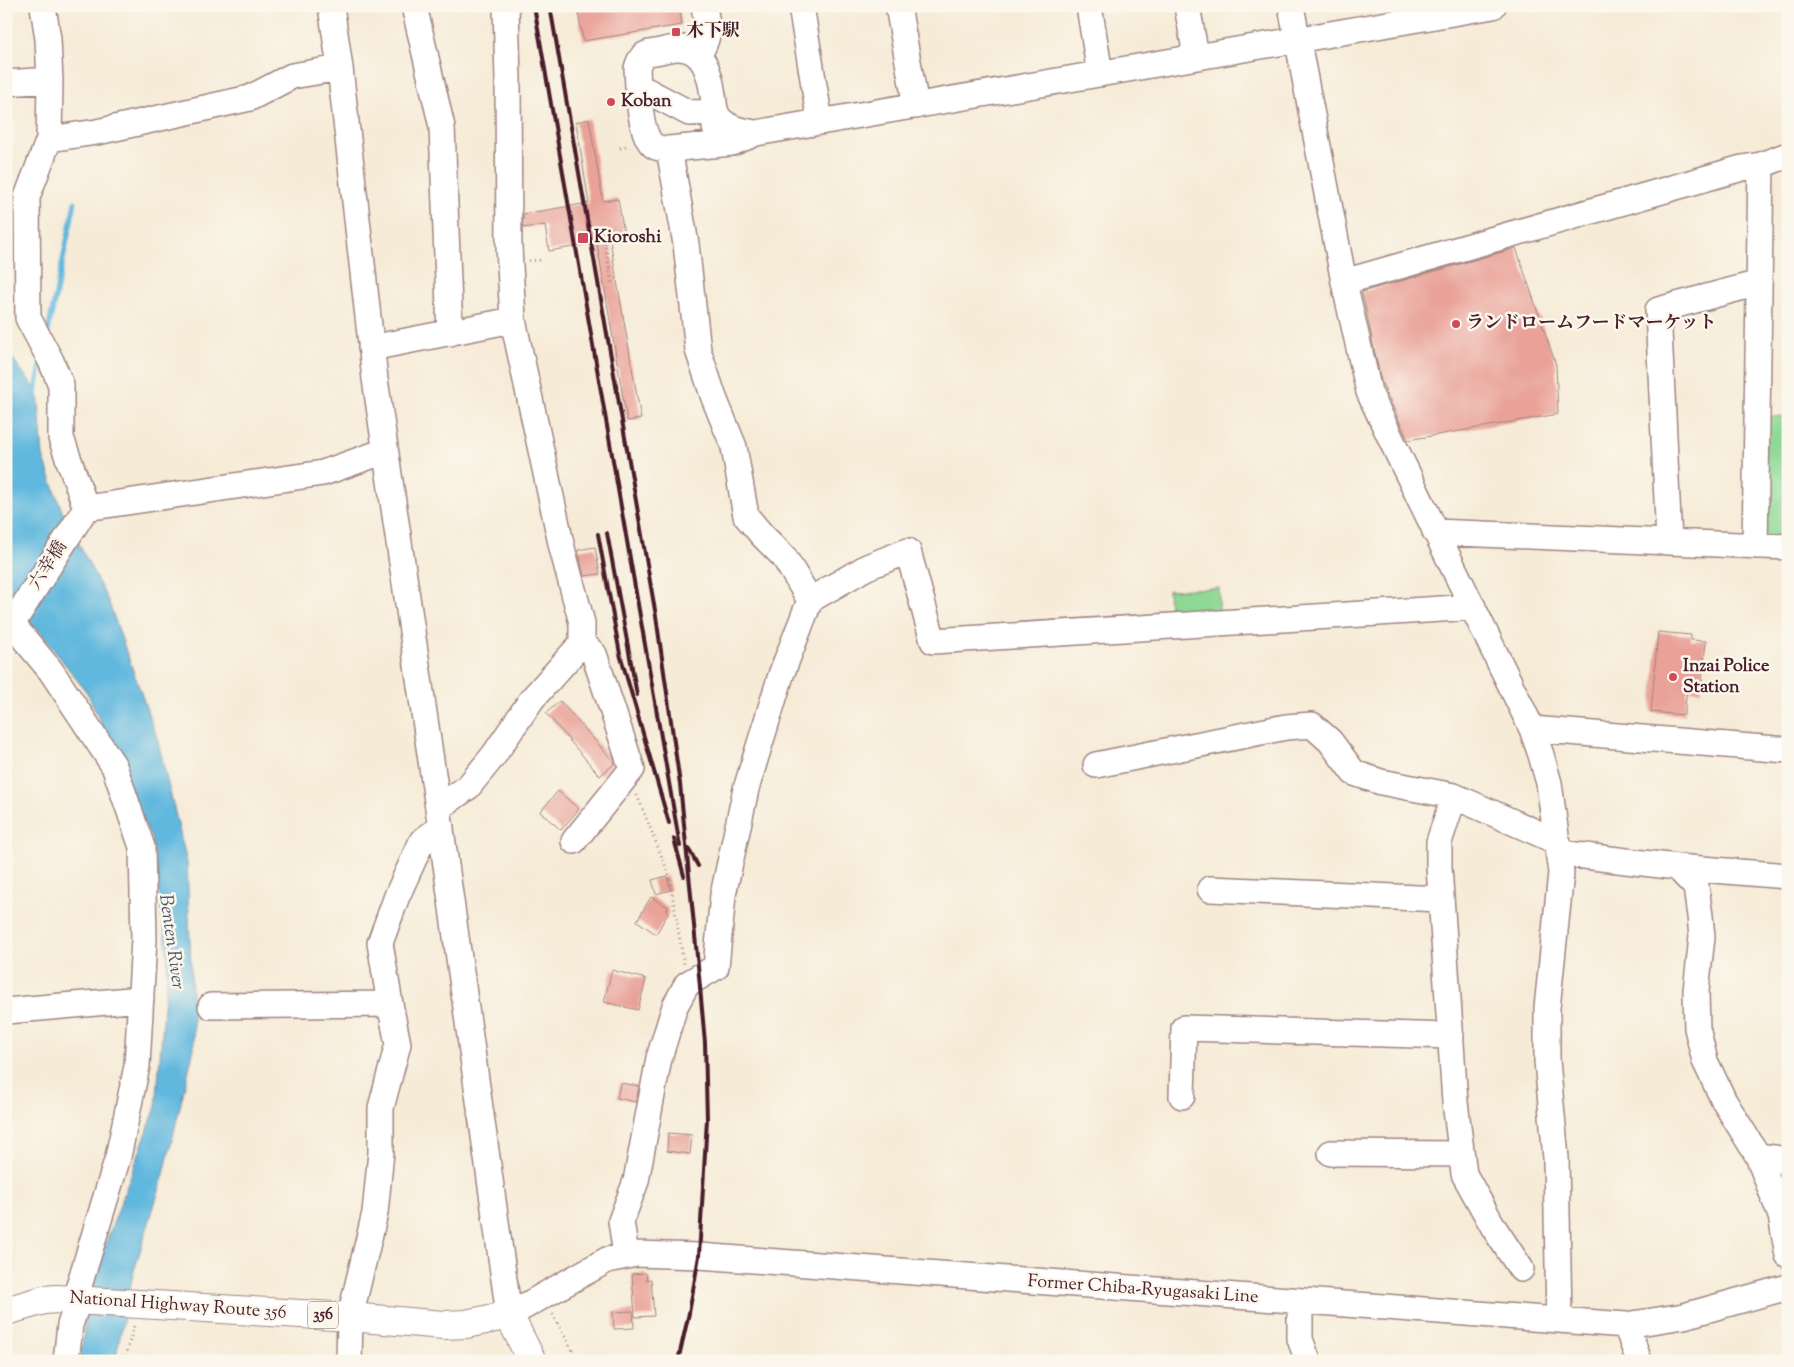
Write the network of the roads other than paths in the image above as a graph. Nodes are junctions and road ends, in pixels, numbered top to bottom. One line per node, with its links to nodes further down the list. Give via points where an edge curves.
1 (43, 6): 17 (street)
2 (331, 6): 15 (street)
3 (414, 6): 32 (street, via 442,127)
4 (506, 6): 31 (street)
5 (704, 6): 13 (street, via 708,39)
6 (801, 6): 22 (street)
7 (898, 6): 20 (street)
8 (1088, 6): 16 (street)
9 (1187, 6): 14 (street)
10 (1291, 6): 12 (street)
11 (1493, 6): 12 (street)
12 (1297, 40): 14 (street); 29 (street)
13 (698, 56): 19 (street, via 678,48 643,55 637,68); 21 (street, via 710,74)
14 (1196, 56): 16 (street)
15 (340, 68): 24 (street, via 292,76 250,98 97,132); 33 (street)
16 (1100, 74): 20 (street)
17 (50, 80): 18 (street); 24 (street)
18 (6, 83)
19 (638, 86): 21 (street, via 689,113); 26 (street, via 648,140 654,146)
20 (916, 106): 22 (street)
21 (715, 112): 23 (street, via 732,128); 25 (street, via 714,133)
22 (820, 122): 23 (street)
23 (756, 133): 25 (street, via 732,143)
24 (50, 139): 35 (street, via 27,198 28,318 52,361 61,385 61,438)
25 (703, 145): 26 (street)
26 (669, 150): 40 (street, via 686,244 698,350 734,447 746,516 784,557)
27 (1788, 155): 28 (street)
28 (1761, 164): 29 (street); 30 (street)
29 (1344, 282): 36 (street, via 1369,392)
30 (1759, 284): 37 (street, via 1658,310); 38 (street)
31 (513, 320): 32 (street); 43 (street, via 562,548 582,623)
32 (450, 333): 33 (street)
33 (371, 348): 34 (street)
34 (385, 451): 35 (street, via 323,473); 48 (street)
35 (86, 508): 42 (street, 六幸橋)
36 (1435, 532): 37 (street); 41 (street)
37 (1670, 542): 38 (street)
38 (1755, 546): 39 (street)
39 (1788, 547)
40 (810, 600): 41 (street, via 867,567 908,551 934,641); 65 (street, via 781,675 746,789 723,895 716,967 687,984 675,1006 659,1058 636,1182 621,1221)
41 (1473, 608): 44 (street)
42 (9, 624): 55 (street, via 51,671 114,766 142,847 144,939)
43 (582, 643): 48 (street, via 532,699 494,755); 49 (street, via 594,654 632,769)
44 (1532, 730): 45 (street); 50 (street, via 1549,784)
45 (1788, 750)
46 (1096, 765): 47 (street, via 1286,727 1312,726 1330,741 1354,773 1381,782)
47 (1454, 796): 50 (street); 54 (street, via 1439,842)
48 (440, 818): 56 (street, via 422,841 380,943); 72 (street)
49 (574, 841)
50 (1559, 848): 51 (street); 74 (street, via 1561,873 1547,1008 1546,1061 1556,1158)
51 (1677, 867): 52 (street); 63 (street, via 1696,887 1702,937 1696,991 1697,1028 1705,1060 1724,1101)
52 (1788, 876)
53 (1210, 888): 54 (street)
54 (1441, 899): 59 (street)
55 (141, 999): 58 (street); 69 (street, via 137,1066 118,1157)
56 (390, 1004): 57 (street); 73 (street, via 398,1044 381,1108 381,1152 375,1213)
57 (212, 1006)
58 (6, 1011)
59 (1451, 1036): 60 (street, via 1184,1028); 62 (street)
60 (1182, 1096)
61 (1332, 1153): 62 (street)
62 (1461, 1154): 67 (street, via 1464,1174)
63 (1758, 1156): 64 (street); 66 (street, via 1781,1216)
64 (1788, 1160)
65 (626, 1255): 70 (street, Former Chiba-Ryugasaki Line, via 699,1256); 72 (street, Former Chiba-Ryugasaki Line, via 607,1260)
66 (1788, 1256)
67 (1521, 1269)
68 (1788, 1287): 75 (street, Former Chiba-Ryugasaki Line, via 1684,1316)
69 (79, 1300): 71 (highway, National Highway Route 356 / 356, via 44,1300); 73 (highway, National Highway Route 356 / 356); 76 (street, via 70,1325)
70 (1300, 1301): 74 (street, Former Chiba-Ryugasaki Line); 79 (street, via 1300,1339)
71 (6, 1311)
72 (510, 1315): 73 (highway, National Highway Route 356 / 356, via 444,1325); 78 (highway)
73 (350, 1317): 77 (street)
74 (1559, 1320): 75 (street, Former Chiba-Ryugasaki Line)
75 (1626, 1325): 80 (street)
76 (66, 1361)
77 (349, 1361)
78 (532, 1361)
79 (1308, 1361)
80 (1639, 1361)

